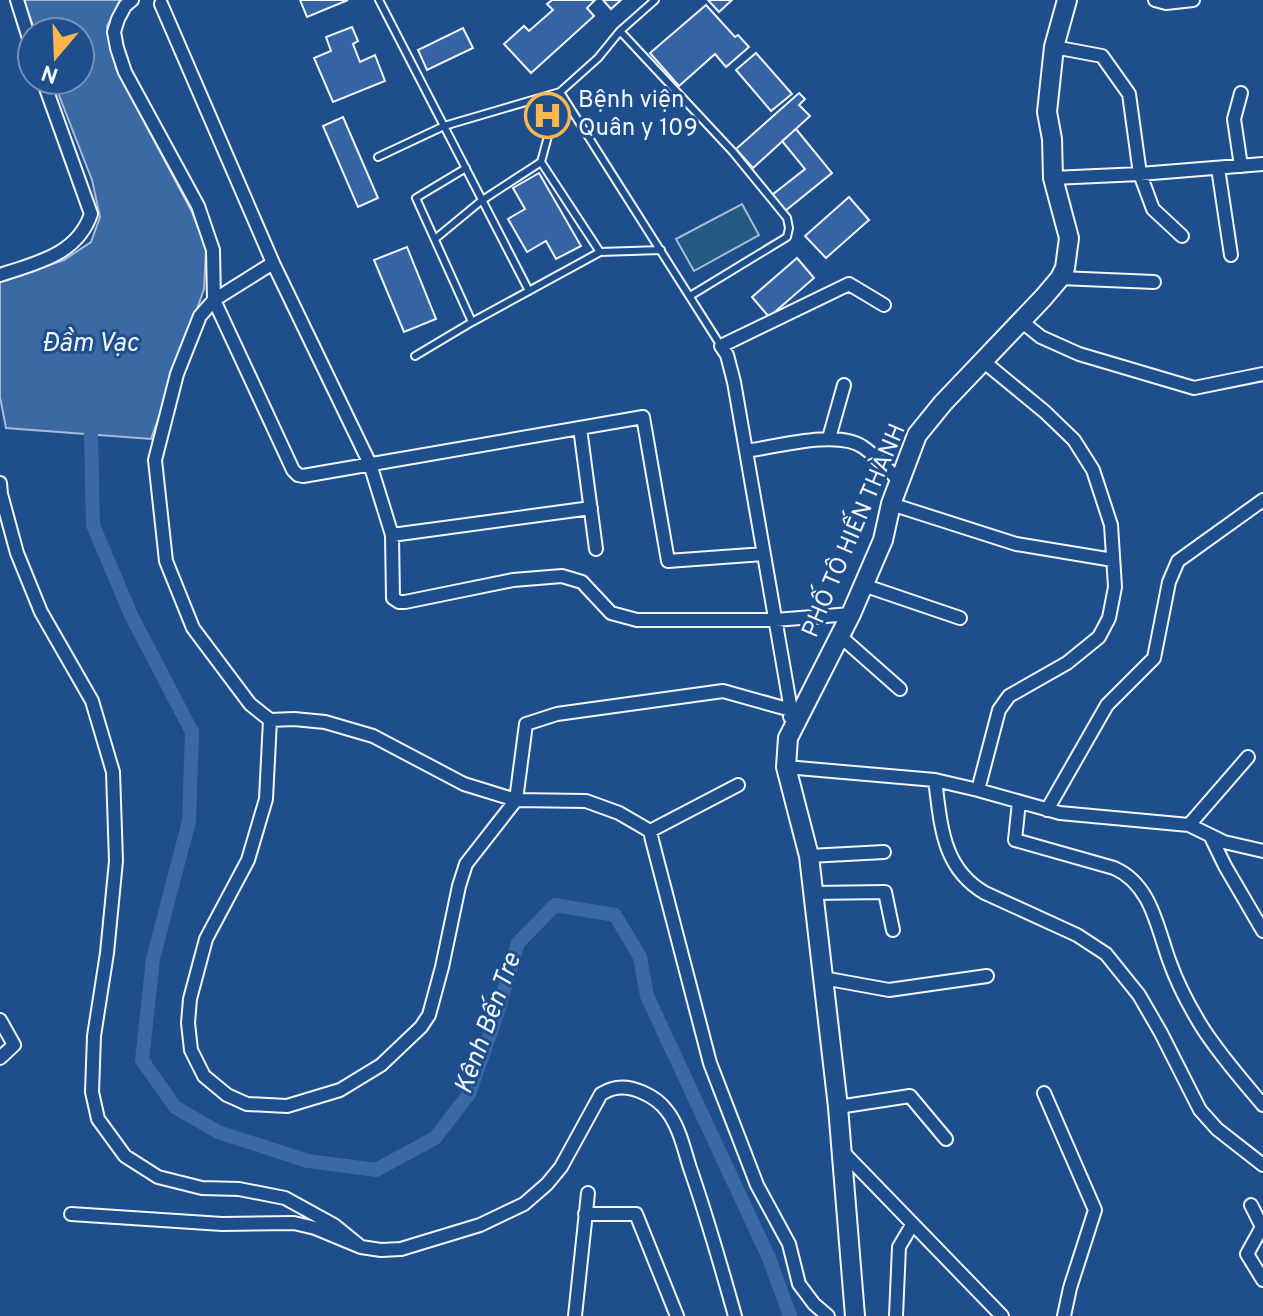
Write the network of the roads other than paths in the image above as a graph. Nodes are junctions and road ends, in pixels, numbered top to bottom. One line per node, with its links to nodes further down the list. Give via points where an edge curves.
1 (132, 0): 34 (street, via 118,19 117,48 198,206 213,250)
2 (379, 0): 13 (lane)
3 (655, 0): 8 (lane)
4 (1067, 0): 9 (street, PHỐ TÔ HIẾN THÀNH)
5 (1155, 0): 6 (street)
6 (1193, 0)
7 (161, 4): 28 (street)
8 (620, 31): 10 (lane); 33 (lane, via 787,218 787,237)
9 (1054, 47): 20 (street, via 1102,56 1129,94); 21 (street, PHỐ TÔ HIẾN THÀNH, via 1047,112)
10 (560, 92): 13 (lane); 15 (lane); 25 (lane)
11 (1241, 93): 17 (street, via 1234,119)
12 (49, 96): 29 (street, via 91,214 86,229 64,250)
13 (444, 126): 14 (lane); 18 (lane)
14 (378, 157)
15 (541, 162): 22 (lane); 26 (lane)
16 (1263, 164): 17 (street)
17 (1241, 166): 19 (street)
18 (466, 168): 22 (lane); 24 (lane, via 416,198)
19 (1218, 168): 20 (street); 27 (street)
20 (1140, 174): 21 (street); 23 (street, via 1153,209)
21 (1053, 178): 30 (street, PHỐ TÔ HIẾN THÀNH, via 1069,238)
22 (481, 201): 24 (lane); 32 (lane)
23 (1182, 236)
24 (435, 239): 37 (lane)
25 (661, 250): 26 (lane); 33 (lane)
26 (600, 252): 32 (lane)
27 (1231, 255)
28 (273, 263): 34 (street); 46 (street)
29 (0, 275)
30 (1060, 278): 31 (street); 36 (street, PHỐ TÔ HIẾN THÀNH)
31 (1154, 282)
32 (529, 291): 37 (lane)
33 (690, 296): 38 (lane)
34 (214, 300): 46 (street, via 293,470 303,476); 63 (street, via 200,316 177,374 155,460 166,561 193,628 250,704)
35 (884, 305): 38 (street, via 849,284)
36 (1021, 321): 40 (street, PHỐ TÔ HIẾN THÀNH); 41 (street, via 1041,337 1079,354 1194,388)
37 (472, 322): 39 (lane)
38 (721, 346): 45 (street, via 734,382)
39 (415, 356)
40 (983, 361): 47 (street, PHỐ TÔ HIẾN THÀNH, via 917,435); 55 (street, via 1074,440 1093,470 1111,525)
41 (1263, 374)
42 (844, 385): 44 (street)
43 (580, 428): 46 (street); 51 (street); 54 (street, via 643,417 668,561)
44 (829, 438): 45 (street); 47 (street, via 862,446)
45 (746, 451): 54 (street)
46 (370, 464): 52 (street)
47 (899, 481): 50 (street, PHỐ TÔ HIẾN THÀNH)
48 (0, 483): 97 (street, via 17,553 41,612 92,701 113,772 116,861 92,1078 98,1119 125,1156 158,1177 285,1198)
49 (1263, 500): 72 (street, via 1178,561 1154,658 1107,705)
50 (891, 504): 55 (street, via 1016,544); 56 (street, PHỐ TÔ HIẾN THÀNH, via 883,540)
51 (591, 508): 52 (street); 53 (street)
52 (392, 535): 59 (street, via 393,598 399,602 562,576 582,582 611,613 622,617)
53 (596, 549)
54 (764, 554): 59 (street)
55 (1113, 560): 69 (street, via 1115,587 1099,637 1067,663 1009,696 999,710)
56 (863, 585): 57 (street, PHỐ TÔ HIẾN THÀNH); 58 (street)
57 (851, 614): 59 (street); 60 (street, PHỐ TÔ HIẾN THÀNH)
58 (960, 618)
59 (775, 620): 62 (street)
60 (840, 636): 61 (street); 64 (street, PHỐ TÔ HIẾN THÀNH)
61 (900, 689)
62 (791, 710): 64 (street); 70 (street, via 723,691 557,714 526,724)
63 (270, 720): 70 (street, via 325,722 373,736 464,784); 70 (street, via 266,799 248,860 206,939 188,1023 191,1050 204,1076 247,1104 287,1106 340,1090 381,1065 421,1027 429,1015 466,864)
64 (788, 738): 66 (street, PHỐ TÔ HIẾN THÀNH)
65 (1248, 757): 73 (street)
66 (786, 767): 67 (street); 78 (street, PHỐ TÔ HIẾN THÀNH)
67 (935, 780): 69 (street); 91 (street, via 942,831 958,871 985,893 1106,954 1139,995 1200,1110)
68 (738, 785): 74 (street)
69 (978, 790): 71 (street)
70 (516, 800): 74 (street, via 586,801)
71 (1019, 802): 72 (street); 87 (street, via 1015,840 1114,868 1135,883 1149,901 1170,963 1203,1029)
72 (1047, 810): 73 (street)
73 (1189, 825): 75 (street)
74 (650, 831): 103 (street, via 710,1063 757,1185 789,1244 799,1284)
75 (1210, 835): 76 (street); 81 (street)
76 (1263, 851)
77 (884, 852): 78 (street)
78 (809, 856): 79 (street, PHỐ TÔ HIẾN THÀNH)
79 (813, 893): 80 (street, via 885,892); 83 (street, PHỐ TÔ HIẾN THÀNH)
80 (893, 930)
81 (1263, 931)
82 (987, 976): 83 (street, via 889,990)
83 (823, 978): 88 (street, PHỐ TÔ HIẾN THÀNH)
84 (0, 1020): 85 (street, via 14,1045)
85 (0, 1058)
86 (1044, 1093): 108 (street, via 1095,1210)
87 (1263, 1105)
88 (838, 1107): 89 (street, via 910,1096); 90 (street, PHỐ TÔ HIẾN THÀNH)
89 (946, 1139)
90 (843, 1152): 96 (street); 104 (street, PHỐ TÔ HIẾN THÀNH)
91 (1263, 1165)
92 (588, 1193): 95 (street)
93 (1251, 1205): 98 (street, via 1262,1227 1247,1254)
94 (71, 1214): 97 (street, via 294,1223)
95 (585, 1214): 100 (street); 101 (street, via 636,1214)
96 (912, 1225): 99 (street); 105 (street, via 899,1247)
97 (361, 1247): 102 (street, via 401,1249 480,1225 524,1204 561,1167 601,1094 624,1087 666,1109 678,1130)
98 (1263, 1280)
99 (988, 1302): 106 (street); 107 (street)
100 (575, 1316)
101 (677, 1316)
102 (735, 1316)
103 (828, 1316)
104 (855, 1316)
105 (896, 1316)
106 (981, 1316)
107 (1002, 1316)
108 (1064, 1316)

